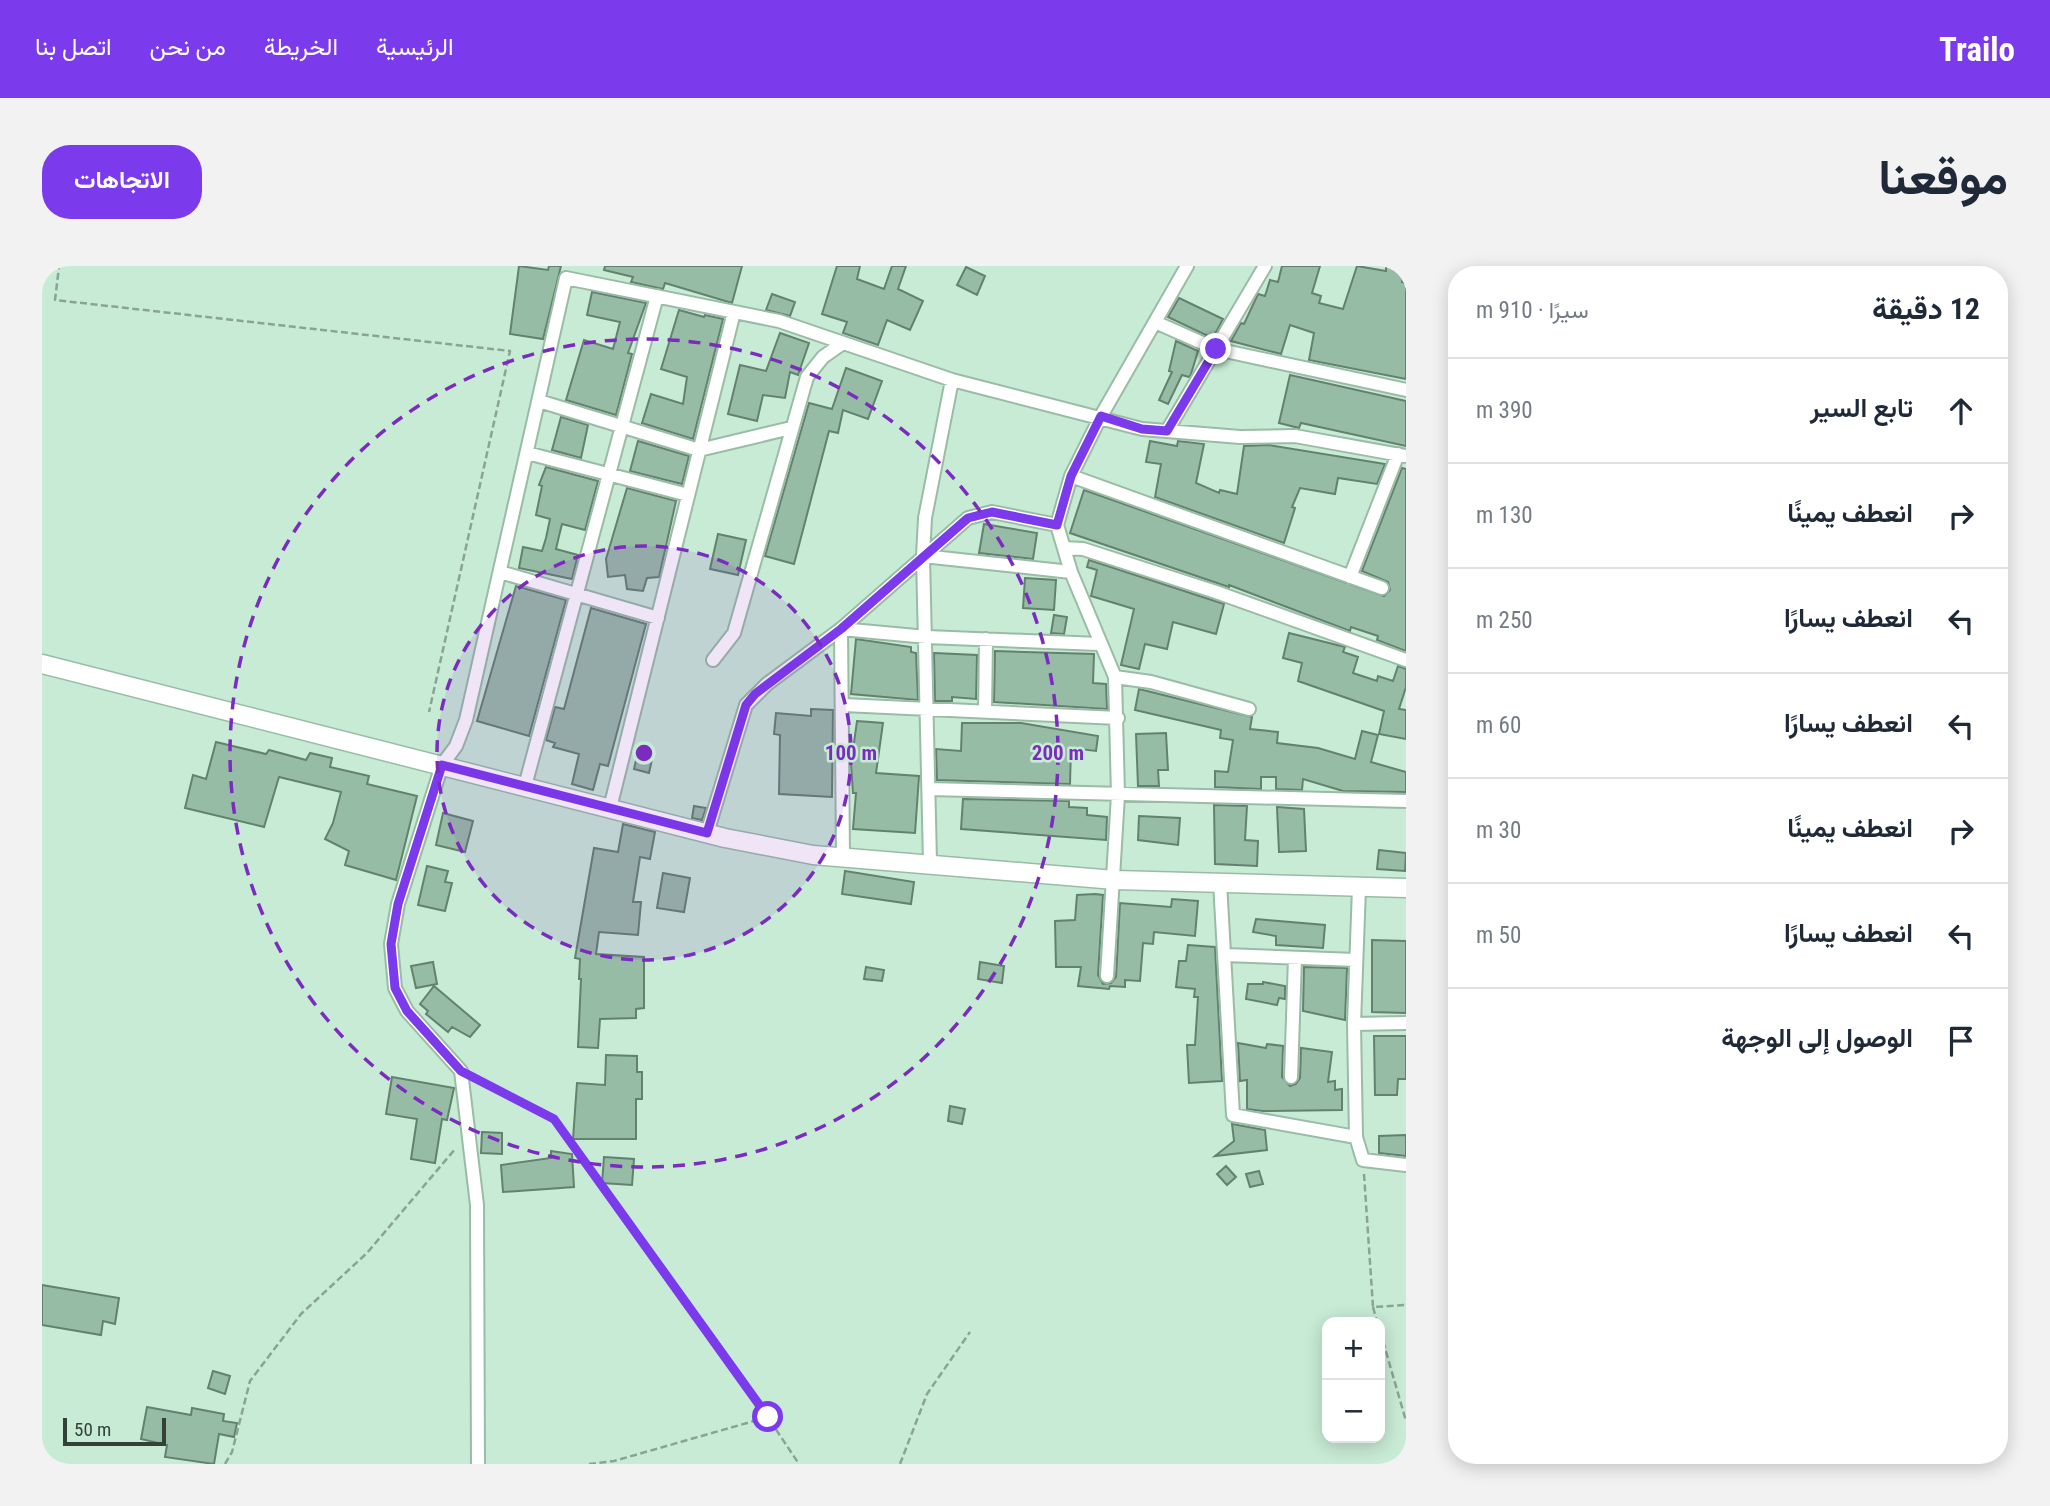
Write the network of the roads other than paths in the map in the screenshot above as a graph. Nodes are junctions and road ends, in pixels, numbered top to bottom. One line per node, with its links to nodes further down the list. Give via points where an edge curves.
1 (1187, 266): 5 (street)
2 (1265, 266): 7 (street)
3 (657, 296): 4 (street); 10 (street, via 566,278); 12 (street)
4 (734, 312): 6 (street, via 779,321); 15 (street)
5 (1155, 322): 7 (street); 11 (street)
6 (843, 343): 8 (street); 13 (street, via 822,357 807,377)
7 (1216, 349): 9 (street); 14 (street)
8 (952, 380): 11 (street); 23 (street, via 925,518)
9 (1406, 390)
10 (538, 401): 12 (street); 16 (street)
11 (1101, 416): 14 (street, via 1142,429); 19 (street)
12 (622, 426): 15 (street); 18 (street)
13 (791, 428): 15 (street); 34 (street, via 734,633)
14 (1167, 431): 17 (street, via 1295,436)
15 (699, 450): 20 (street)
16 (527, 453): 18 (street); 24 (street)
17 (1402, 455): 26 (street)
18 (609, 472): 20 (street); 28 (street)
19 (1071, 476): 21 (street); 26 (street)
20 (688, 495): 29 (street)
21 (1057, 525): 22 (street); 23 (street, via 980,513)
22 (1064, 548): 25 (street); 35 (street, via 1083,549 1216,592)
23 (923, 556): 25 (street); 30 (street); 31 (street)
24 (500, 572): 28 (street); 43 (street, via 467,720)
25 (1071, 572): 33 (street)
26 (1350, 577): 27 (street)
27 (1381, 588)
28 (577, 594): 29 (street); 44 (street)
29 (658, 618): 48 (street)
30 (841, 629): 31 (street); 38 (street); 49 (street, via 746,705)
31 (927, 637): 32 (street); 40 (street)
32 (986, 639): 33 (street); 41 (street)
33 (1099, 644): 37 (street)
34 (713, 660)
35 (1406, 660)
36 (42, 664): 43 (main road)
37 (1115, 677): 39 (street); 42 (street)
38 (844, 705): 40 (street); 50 (street)
39 (1249, 709)
40 (928, 710): 41 (street); 45 (street)
41 (985, 712): 42 (street)
42 (1118, 718): 46 (street)
43 (442, 765): 44 (main road); 65 (street, via 398,904 391,944 395,988 407,1011 461,1071 477,1205)
44 (525, 786): 48 (main road)
45 (929, 789): 46 (street); 51 (street)
46 (1118, 795): 47 (street); 52 (street)
47 (1406, 800)
48 (610, 808): 49 (main road)
49 (707, 833): 50 (main road)
50 (843, 857): 51 (main road)
51 (930, 862): 52 (main road)
52 (1115, 880): 53 (main road); 59 (street)
53 (1220, 882): 54 (main road); 56 (street)
54 (1359, 888): 55 (main road); 58 (street)
55 (1406, 888)
56 (1225, 955): 57 (street); 63 (street, via 1233,1115)
57 (1295, 958): 58 (street); 62 (street)
58 (1356, 960): 61 (street)
59 (1107, 976)
60 (1406, 1023): 61 (street)
61 (1354, 1024): 63 (street)
62 (1291, 1077)
63 (1356, 1137): 64 (street, via 1363,1160)
64 (1406, 1165)
65 (478, 1464)

